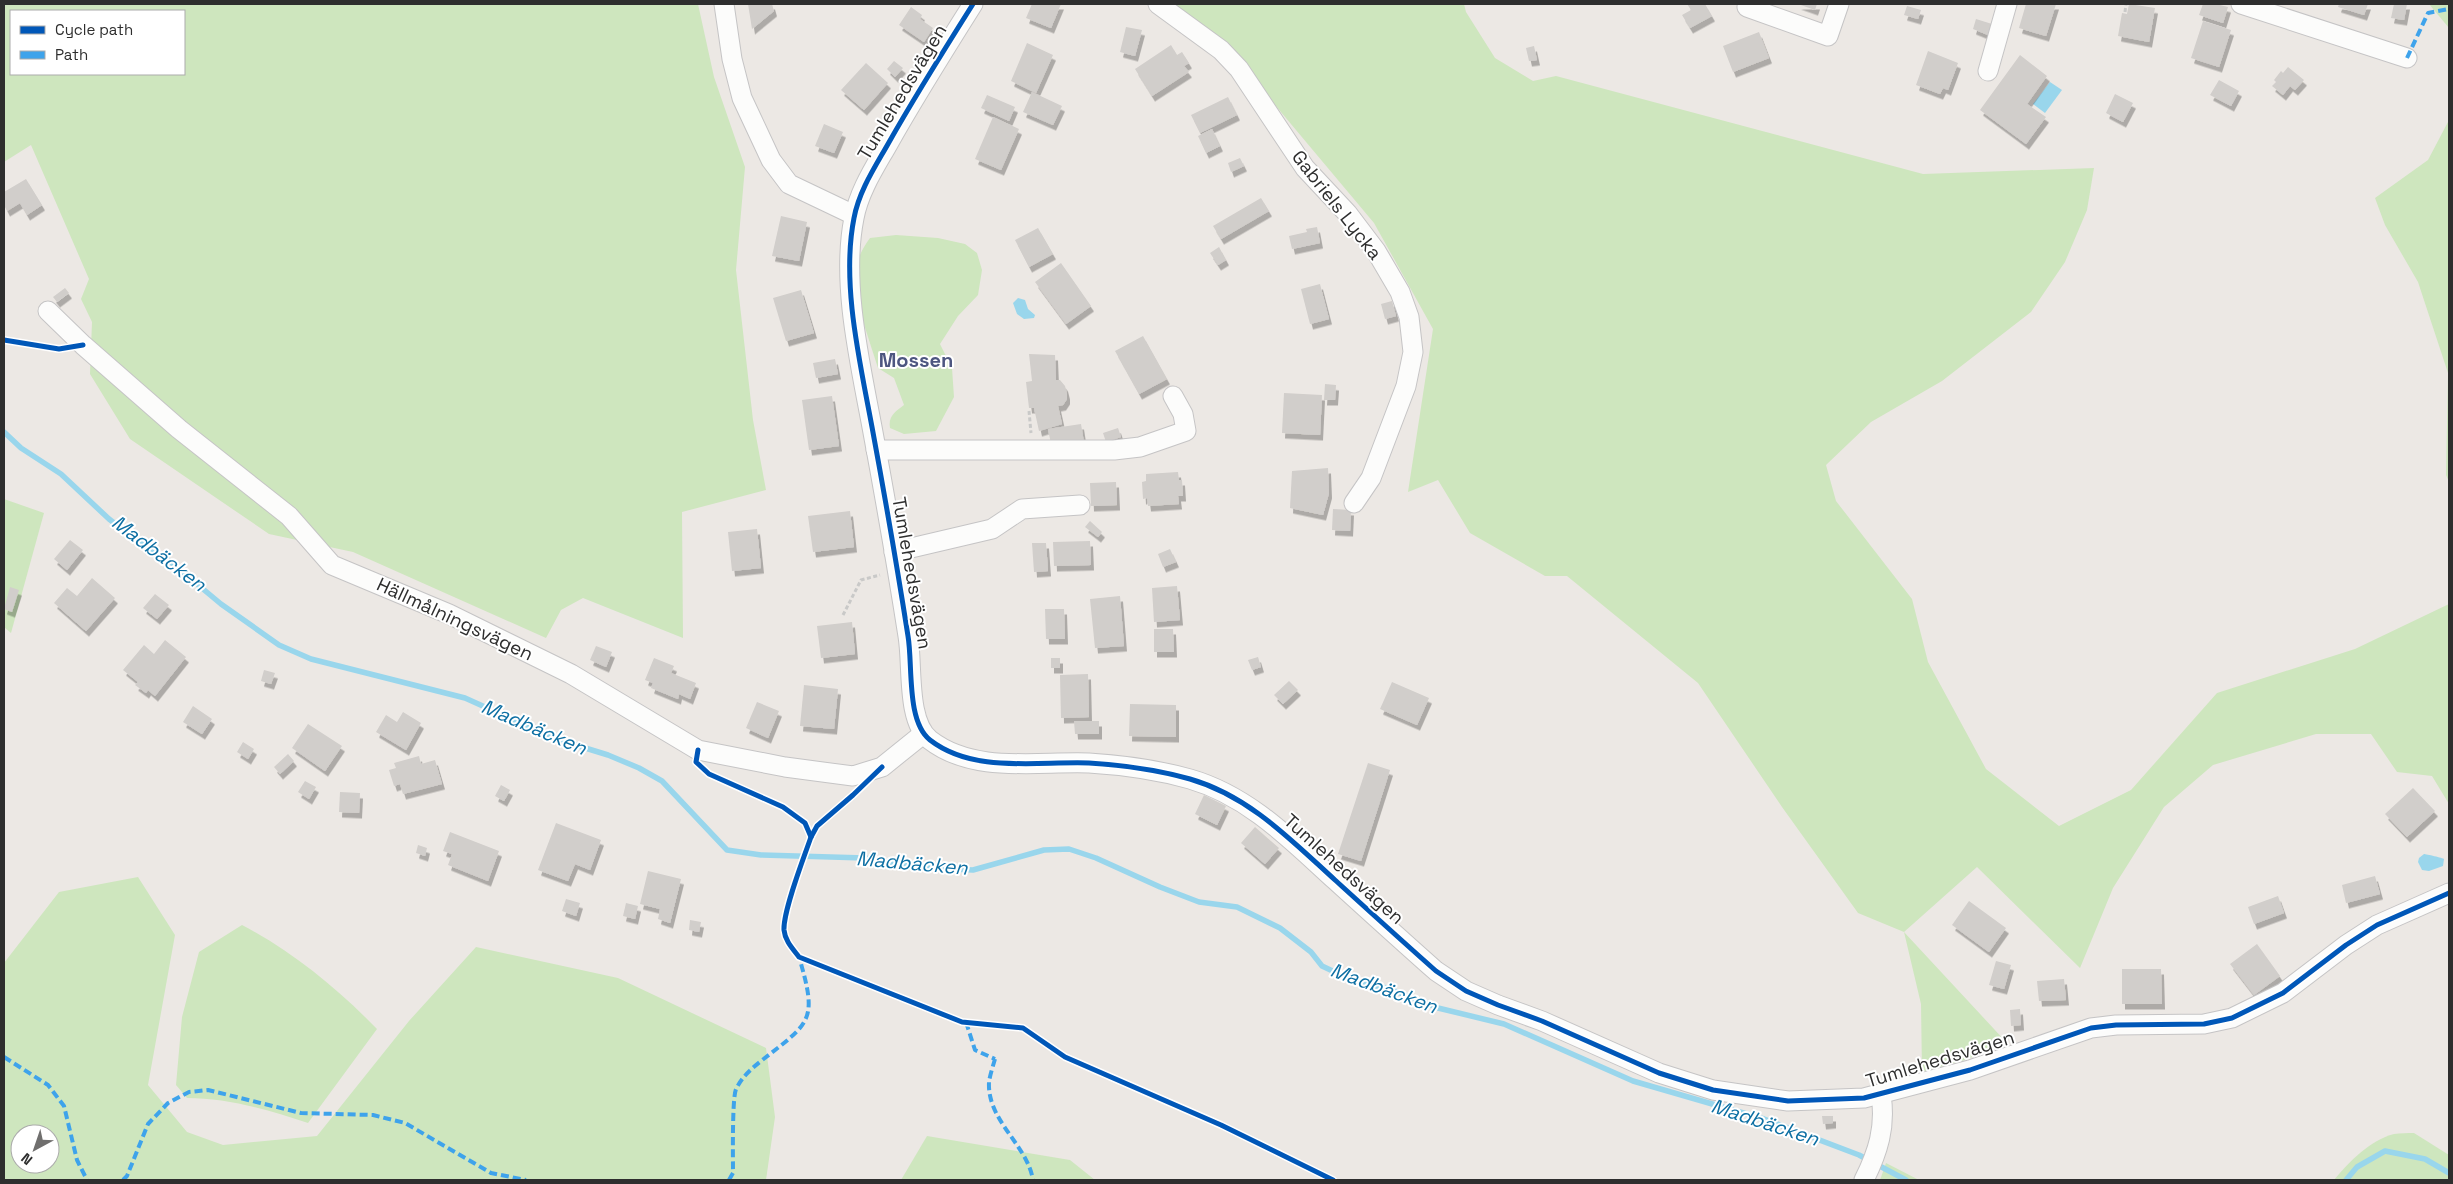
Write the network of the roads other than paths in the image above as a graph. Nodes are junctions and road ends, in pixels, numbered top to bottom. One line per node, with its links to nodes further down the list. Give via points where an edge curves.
1 (724, 4): 10 (street, via 742,98 771,160 790,184)
2 (973, 4): 10 (street, Tumlehedsvägen, via 868,178)
3 (1158, 4): 14 (street, Gabriels Lycka, via 1221,50 1239,69 1305,168 1348,214 1376,251 1400,292 1409,318 1413,352 1406,386 1371,478)
4 (1839, 4): 7 (street, via 1828,36)
5 (2007, 4): 9 (street)
6 (2241, 4): 8 (street)
7 (1747, 7)
8 (2407, 58)
9 (1988, 70)
10 (854, 215): 13 (street, Tumlehedsvägen, via 850,286)
11 (48, 311): 17 (street, Hällmålningsvägen, via 179,429 289,516 332,565 449,614 562,670 698,750 853,776 882,767)
12 (1173, 396): 13 (street, via 1183,414 1186,431 1140,447)
13 (876, 450): 16 (street, Tumlehedsvägen)
14 (1354, 503)
15 (1080, 505): 16 (street, via 1022,509 992,528)
16 (894, 552): 17 (street, Tumlehedsvägen, via 910,652 915,714)
17 (923, 734): 19 (street, Tumlehedsvägen, via 944,749 992,762 1088,763 1126,767 1192,780 1220,790 1267,819 1436,971 1466,991 1659,1073 1713,1090 1788,1101)
18 (2449, 893): 19 (street, Tumlehedsvägen, via 2377,925 2283,993 2232,1018 2204,1024 2091,1028 1970,1070)
19 (1881, 1095): 20 (street, via 1884,1126)
20 (1867, 1173)

